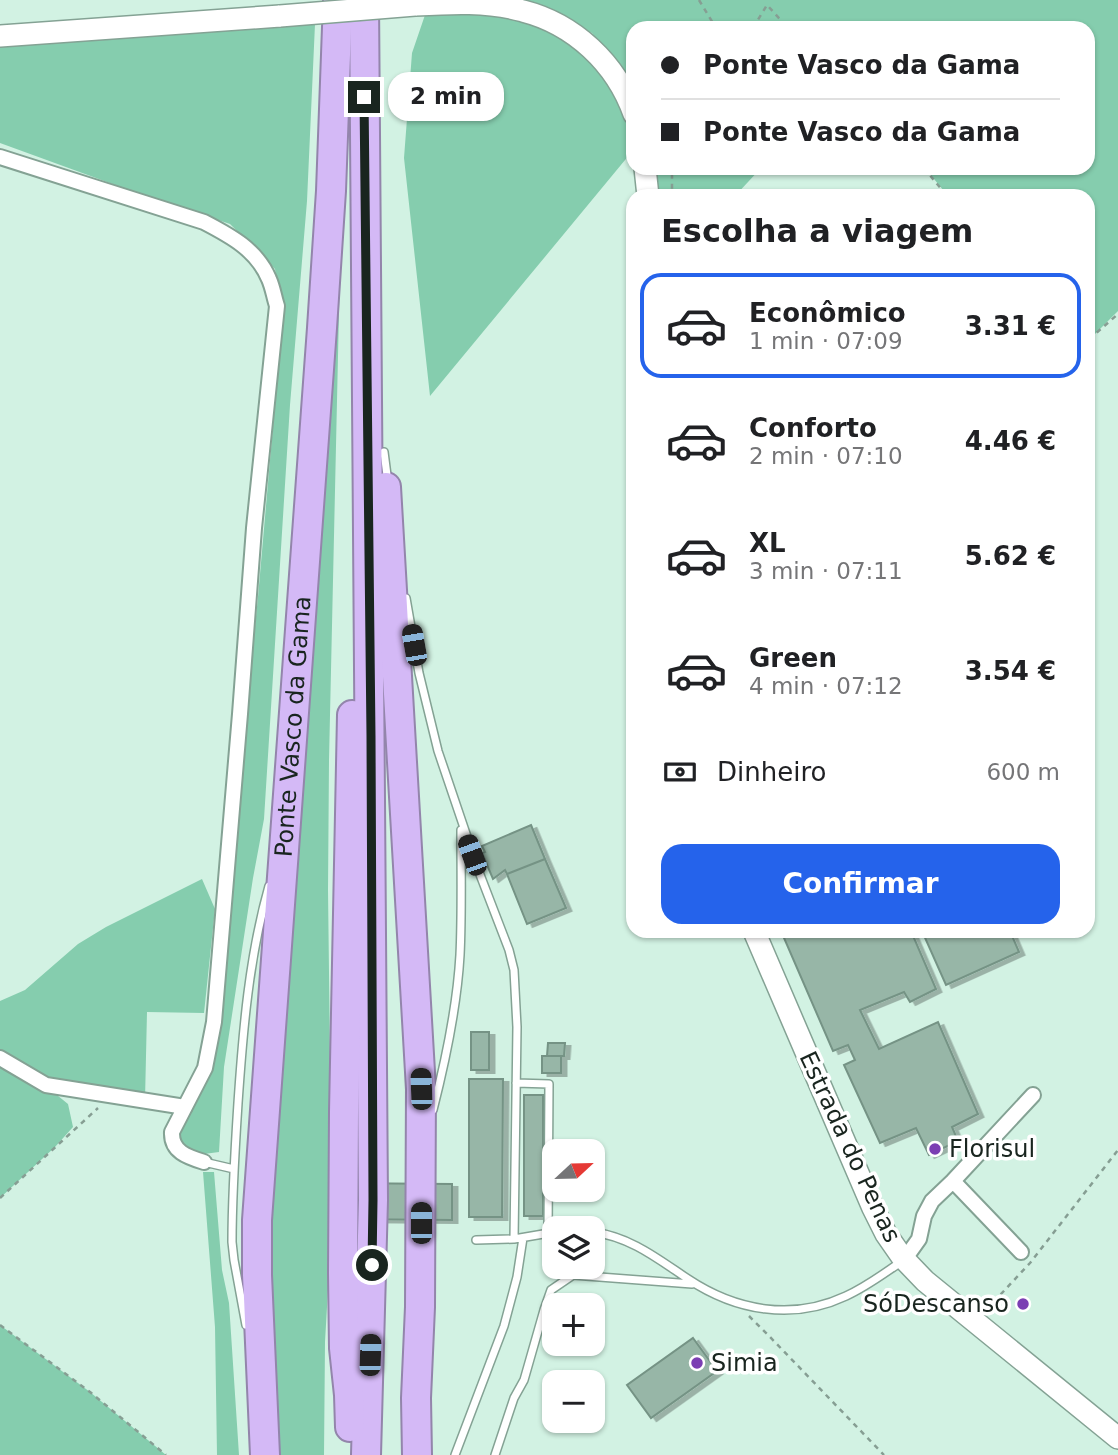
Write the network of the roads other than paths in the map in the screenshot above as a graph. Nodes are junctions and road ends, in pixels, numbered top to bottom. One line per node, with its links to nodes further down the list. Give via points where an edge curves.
1 (338, 0): 10 (highway, Ponte Vasco da Gama, via 326,267)
2 (363, 0): 5 (highway)
3 (0, 36): 4 (street, bridge, via 415,5 492,5 522,10 572,33 610,68)
4 (626, 95)
5 (364, 121): 7 (highway); 39 (highway, via 344,1112 344,1333); 40 (highway, via 373,1200)
6 (0, 157): 20 (street, via 204,222 235,238 269,278 277,306 214,1022 205,1068)
7 (384, 452): 8 (lane); 21 (highway)
8 (398, 550)
9 (404, 589): 11 (lane, via 430,724)
10 (286, 821): 14 (lane); 36 (highway, Ponte Vasco da Gama, via 257,1220)
11 (461, 823): 13 (lane); 21 (lane, via 457,985 445,1063)
12 (475, 830): 13 (lane)
13 (465, 834): 18 (lane, via 513,963)
14 (274, 868)
15 (270, 880): 23 (lane, via 245,1008)
16 (757, 938): 32 (street, Estrada do Penas, via 873,1208)
17 (0, 1058): 20 (street, via 46,1085)
18 (516, 1083): 25 (lane, via 549,1084); 29 (lane)
19 (1033, 1095): 24 (street)
20 (185, 1107): 22 (street, via 172,1139 179,1152)
21 (421, 1154): 41 (highway)
22 (204, 1162): 23 (lane)
23 (234, 1169): 34 (lane, via 233,1252)
24 (953, 1181): 31 (street); 32 (street, via 932,1201 919,1239)
25 (551, 1216)
26 (605, 1234): 33 (lane, via 638,1246)
27 (542, 1235): 28 (lane)
28 (523, 1238): 29 (lane); 42 (lane, via 504,1326)
29 (514, 1239): 30 (lane)
30 (476, 1240)
31 (1021, 1252)
32 (904, 1260): 33 (lane, via 852,1293 798,1310 756,1308); 37 (street, Estrada do Penas)
33 (696, 1284): 43 (lane, via 573,1275 551,1290)
34 (248, 1334)
35 (253, 1360): 36 (lane)
36 (262, 1411): 38 (highway, Ponte Vasco da Gama)
37 (1118, 1438)
38 (265, 1455)
39 (350, 1455)
40 (366, 1455)
41 (417, 1455)
42 (455, 1455)
43 (495, 1455)

